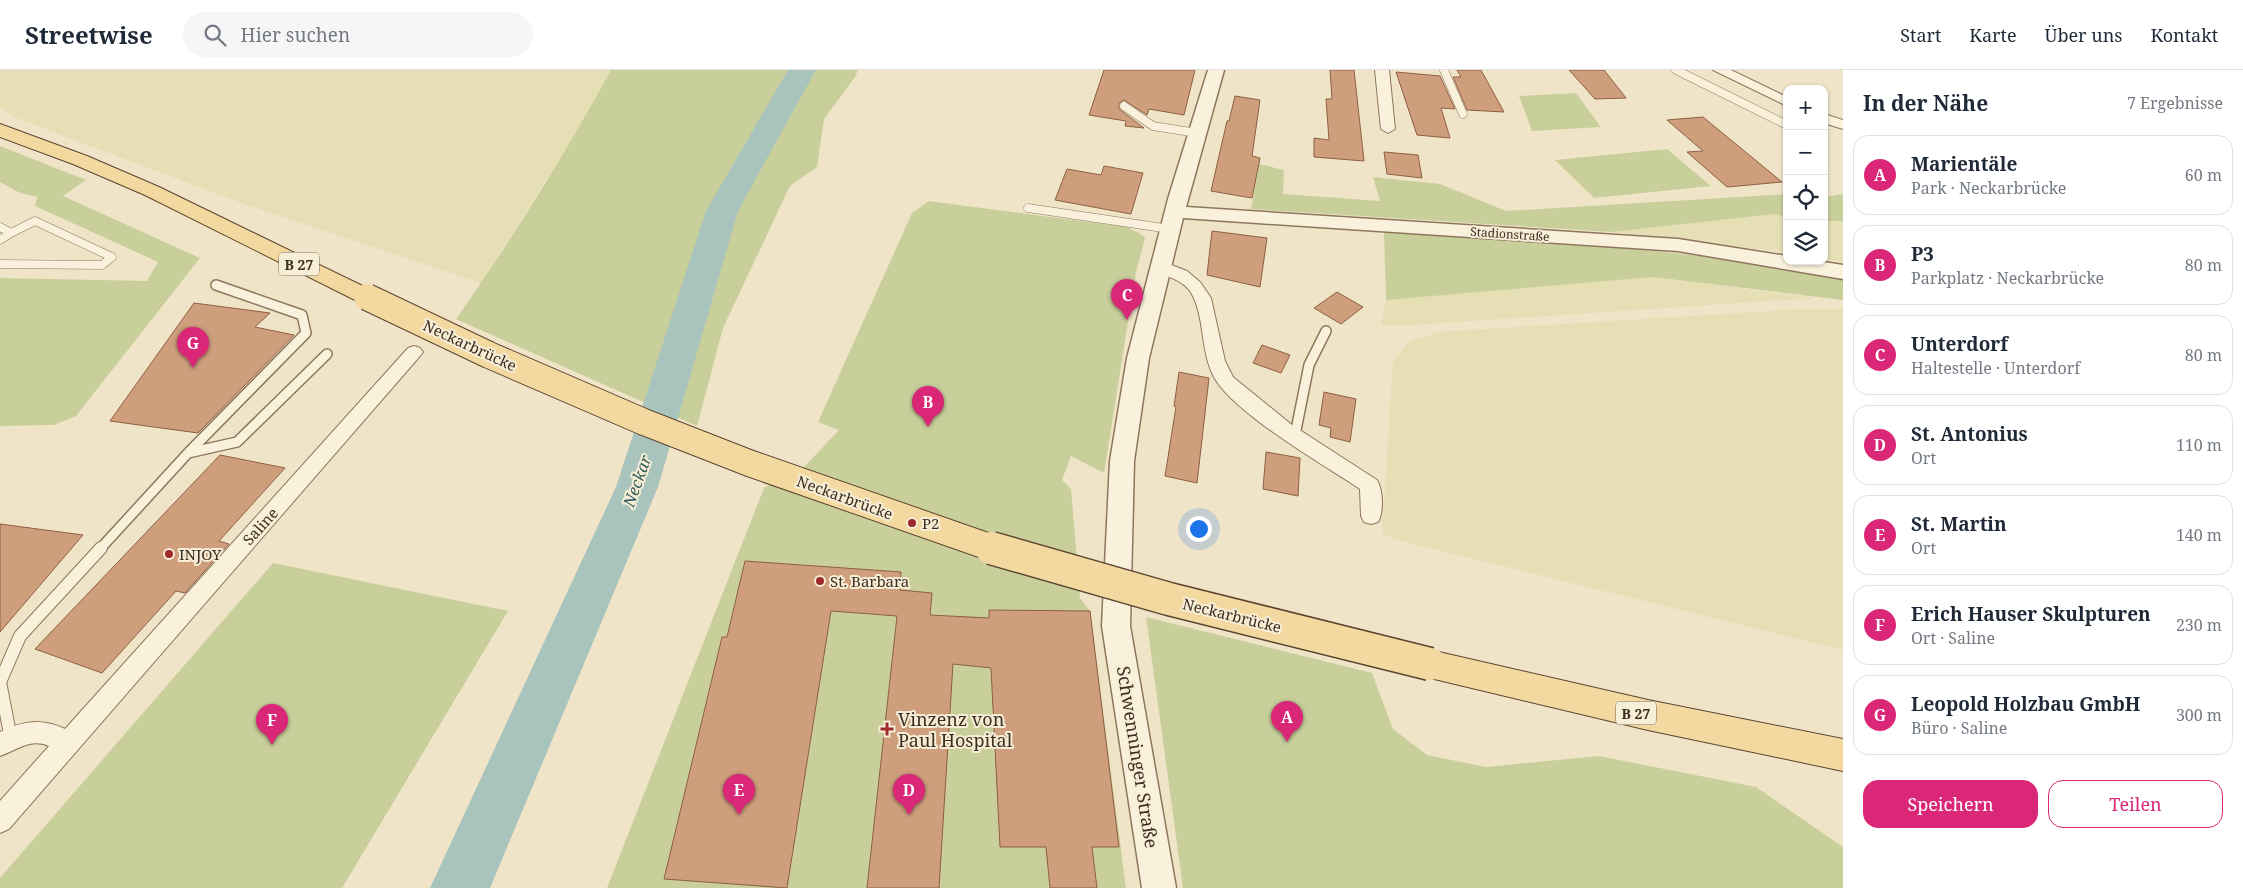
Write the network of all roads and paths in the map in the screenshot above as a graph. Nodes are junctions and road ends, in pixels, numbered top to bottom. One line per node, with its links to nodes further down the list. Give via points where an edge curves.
1 (1216, 70): 14 (street, Schwenninger Straße)
2 (1382, 70): 13 (street)
3 (1444, 70): 8 (lane)
4 (1676, 70): 10 (lane)
5 (1720, 70): 6 (street)
6 (1783, 100)
7 (1124, 106): 14 (lane, via 1153,126)
8 (1463, 114)
9 (1828, 119): 11 (street)
10 (1783, 123)
11 (1843, 125)
12 (3, 128): 33 (main road, Neckarbrücke / B 27, bridge, via 152,191 489,355 644,422 749,463 981,545 1169,599 1430,664 1648,716)
13 (1388, 129)
14 (1197, 134): 16 (street, Schwenninger Straße)
15 (1028, 208): 16 (lane)
16 (1172, 220): 21 (street, Schwenninger Straße); 22 (street, Stadionstraße, via 1678,245)
17 (0, 227): 18 (lane)
18 (11, 233): 19 (lane); 20 (lane, via 35,221 112,257 102,265)
19 (0, 240)
20 (0, 264)
21 (1161, 266): 27 (street, via 1176,270 1196,288 1207,309 1216,362 1224,378 1254,407); 35 (street, Schwenninger Straße, via 1138,358 1122,461 1116,626)
22 (1843, 272)
23 (216, 285): 28 (lane, via 302,315 306,333)
24 (1326, 331): 27 (lane, via 1309,365)
25 (414, 352): 32 (street, Saline)
26 (327, 354): 28 (lane, via 237,442)
27 (1295, 435): 29 (street, via 1370,485)
28 (188, 453): 30 (lane, via 20,636)
29 (1371, 516)
30 (0, 682): 31 (lane)
31 (5, 742): 32 (street, via 35,730 56,735)
32 (66, 744): 34 (street, Saline)
33 (1843, 755)
34 (0, 820)
35 (1159, 888)

